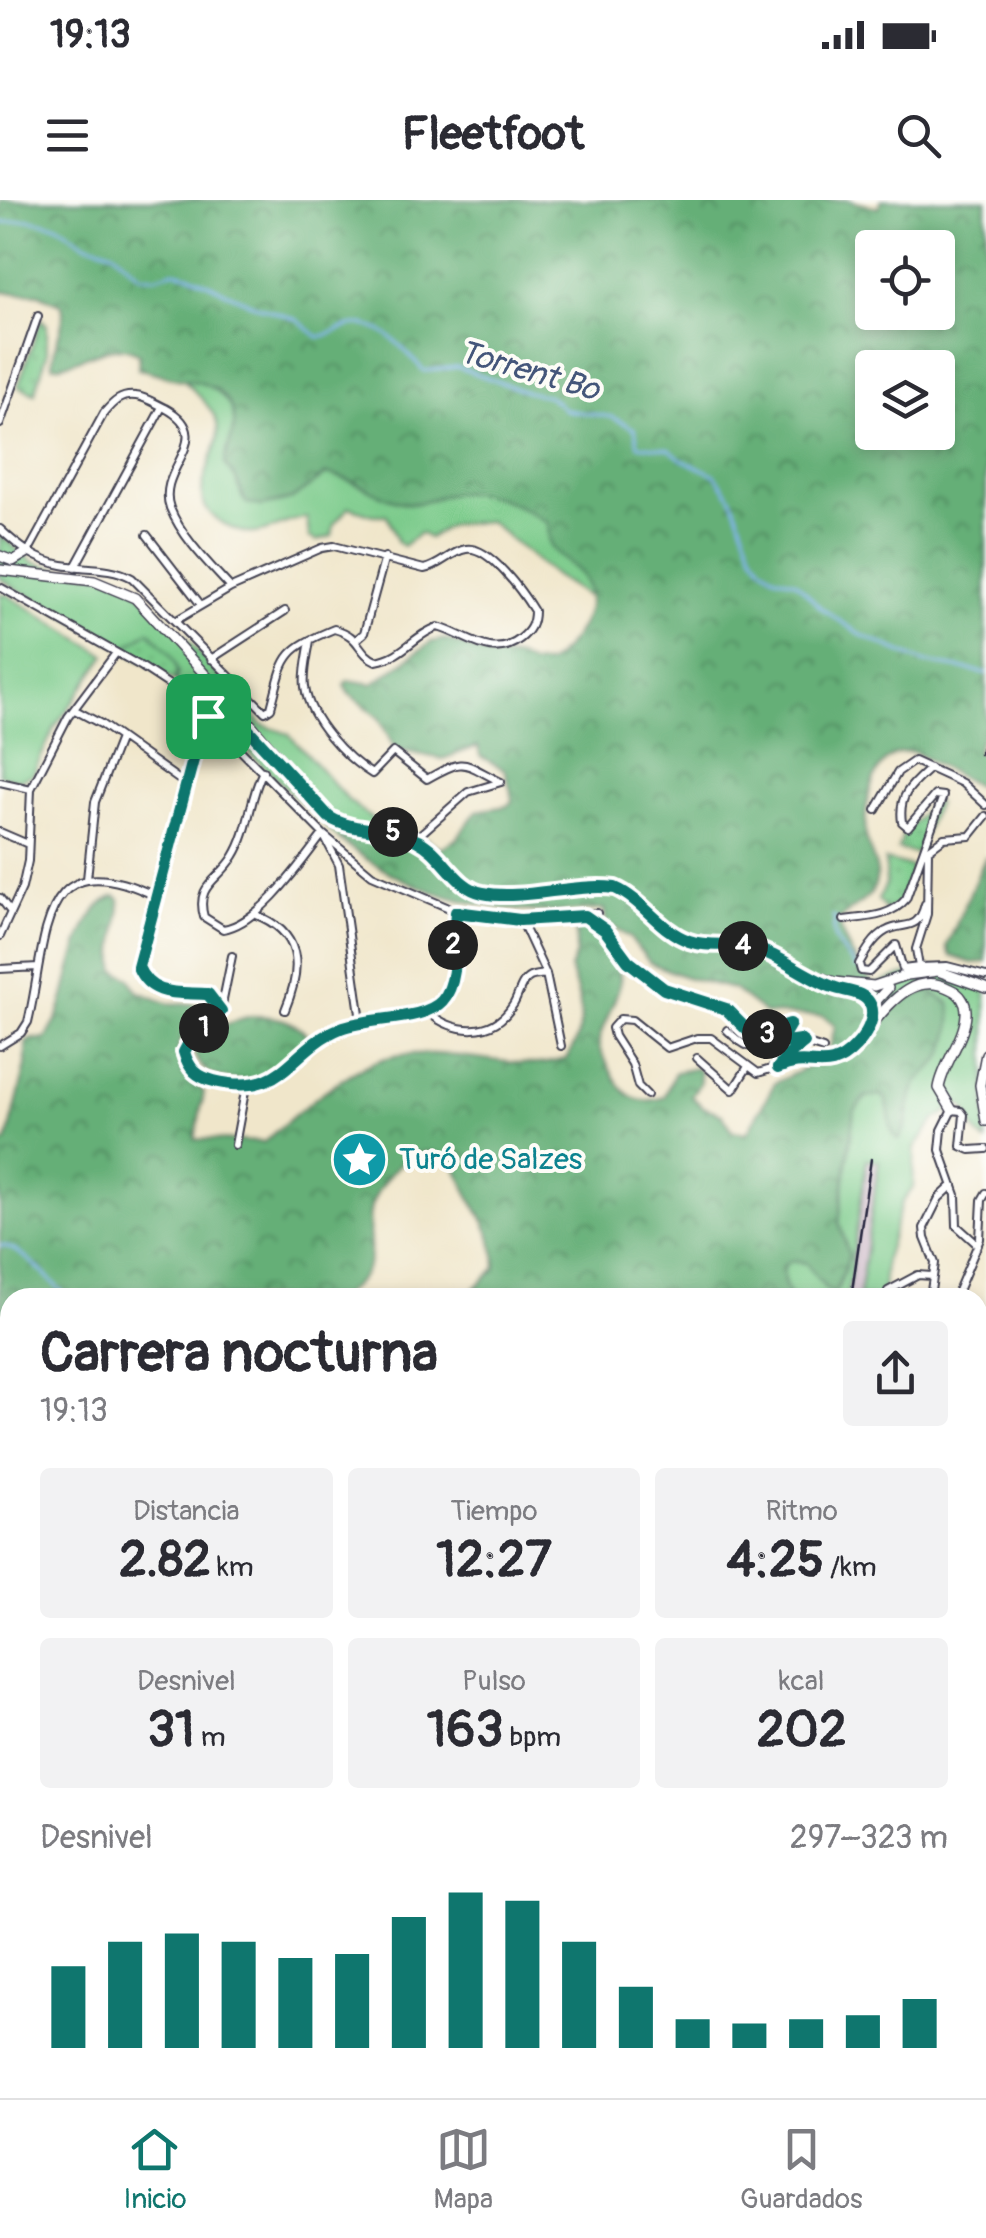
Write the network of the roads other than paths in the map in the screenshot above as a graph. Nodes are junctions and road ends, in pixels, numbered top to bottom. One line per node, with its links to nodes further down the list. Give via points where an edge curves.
1 (38, 316): 3 (street)
2 (162, 406): 6 (street, via 138,396 115,400); 9 (street); 12 (street, via 188,428 170,480 169,505)
3 (0, 424)
4 (0, 529): 6 (street)
5 (147, 535): 14 (street)
6 (28, 552): 7 (main road, via 13,561); 9 (street)
7 (0, 556)
8 (385, 557): 12 (street, via 322,548); 18 (street); 18 (street, via 424,569 470,548 480,551 528,602 534,623 497,650 438,627 402,653 376,661)
9 (75, 567): 16 (street, via 127,575)
10 (0, 570): 13 (main road, via 88,580)
11 (0, 586): 19 (street)
12 (231, 588): 14 (street)
13 (125, 594): 21 (main road); 22 (main road)
14 (201, 605): 16 (street)
15 (285, 611): 20 (street)
16 (174, 621): 20 (street)
17 (310, 638): 18 (street, via 334,629); 23 (street, via 285,659 268,712); 38 (street, via 309,701 361,767 372,774 393,752 427,779 464,762 501,782 468,792)
18 (357, 639)
19 (116, 652): 25 (street); 26 (street)
20 (211, 659): 23 (street)
21 (195, 670): 22 (main road); 23 (main road)
22 (207, 680): 23 (main road); 24 (main road); 26 (main road)
23 (227, 686): 24 (main road)
24 (232, 707): 26 (main road, via 215,703); 38 (main road, via 320,809 345,825)
25 (74, 710): 27 (street); 32 (street)
26 (203, 711): 29 (street); 31 (street)
27 (120, 738): 31 (street); 41 (street, via 95,802)
28 (930, 768): 33 (street, via 962,783); 34 (street, via 914,761 902,768); 40 (street, via 905,792 900,808 908,827 943,796)
29 (263, 772): 37 (street); 48 (street, via 244,838 200,902 204,918 223,930)
30 (0, 782): 32 (street)
31 (188, 786): 43 (street)
32 (31, 789): 39 (street)
33 (986, 805)
34 (876, 810)
35 (986, 816): 40 (street, via 970,836)
36 (0, 832): 39 (street)
37 (323, 834): 46 (street, via 372,876); 48 (street); 67 (street, via 339,865)
38 (415, 839): 61 (main road, via 475,891 615,888 684,939 758,949 816,980)
39 (28, 844): 45 (street, via 22,888)
40 (925, 848): 42 (street); 51 (street, via 902,905)
41 (87, 879): 43 (street, via 116,879); 54 (street, via 64,892 51,914)
42 (928, 891): 56 (street); 56 (street, via 920,918 887,930 858,964 869,972 896,945 904,970)
43 (155, 896): 65 (street, via 138,967 144,982 171,994 208,994)
44 (0, 898): 45 (street)
45 (10, 911): 52 (street)
46 (456, 912): 50 (street); 66 (street, via 452,984)
47 (598, 913): 49 (street)
48 (254, 914): 64 (street, via 283,931 297,960)
49 (585, 916): 50 (street); 70 (street, via 671,994 726,1009 757,1035 790,1024)
50 (520, 920): 58 (street)
51 (844, 920)
52 (0, 936)
53 (232, 956): 65 (street)
54 (38, 968): 55 (street); 72 (street, via 28,1022)
55 (0, 969)
56 (917, 970): 57 (main road); 59 (street, via 947,966); 60 (main road)
57 (930, 972): 62 (main road); 62 (main road, via 953,974)
58 (546, 974): 66 (street, via 530,977 505,1015 472,1031 454,1029); 73 (street)
59 (986, 976)
60 (886, 986): 61 (main road); 63 (main road)
61 (856, 989): 63 (main road)
62 (986, 991)
63 (874, 1004): 69 (main road); 81 (main road, via 918,985 937,984 960,995 966,1019 938,1088)
64 (284, 1010)
65 (221, 1011): 79 (street, via 184,1052 200,1078)
66 (428, 1012): 67 (street)
67 (361, 1021): 79 (street, via 316,1041 281,1074)
68 (727, 1030): 70 (street, via 753,1049 768,1051)
69 (867, 1030): 78 (street, via 826,1066 796,1061)
70 (779, 1043): 71 (street)
71 (804, 1043): 74 (street); 78 (street)
72 (0, 1046)
73 (561, 1046)
74 (823, 1050)
75 (986, 1054): 82 (main road, via 980,1085)
76 (697, 1058): 77 (street, via 733,1090)
77 (747, 1068): 78 (street); 80 (street, via 711,1038 667,1048 632,1020 620,1019 614,1036)
78 (778, 1068)
79 (246, 1086): 83 (street)
80 (647, 1095)
81 (952, 1110): 84 (street, via 964,1115 961,1146); 85 (street, via 940,1150)
82 (986, 1121)
83 (235, 1145)
84 (986, 1149)
85 (953, 1185): 87 (street, via 957,1226); 88 (street, via 938,1198 924,1228 935,1263)
86 (986, 1192): 87 (street)
87 (978, 1244): 91 (street)
88 (932, 1276): 89 (street); 90 (street)
89 (894, 1288)
90 (931, 1288)
91 (959, 1288)

